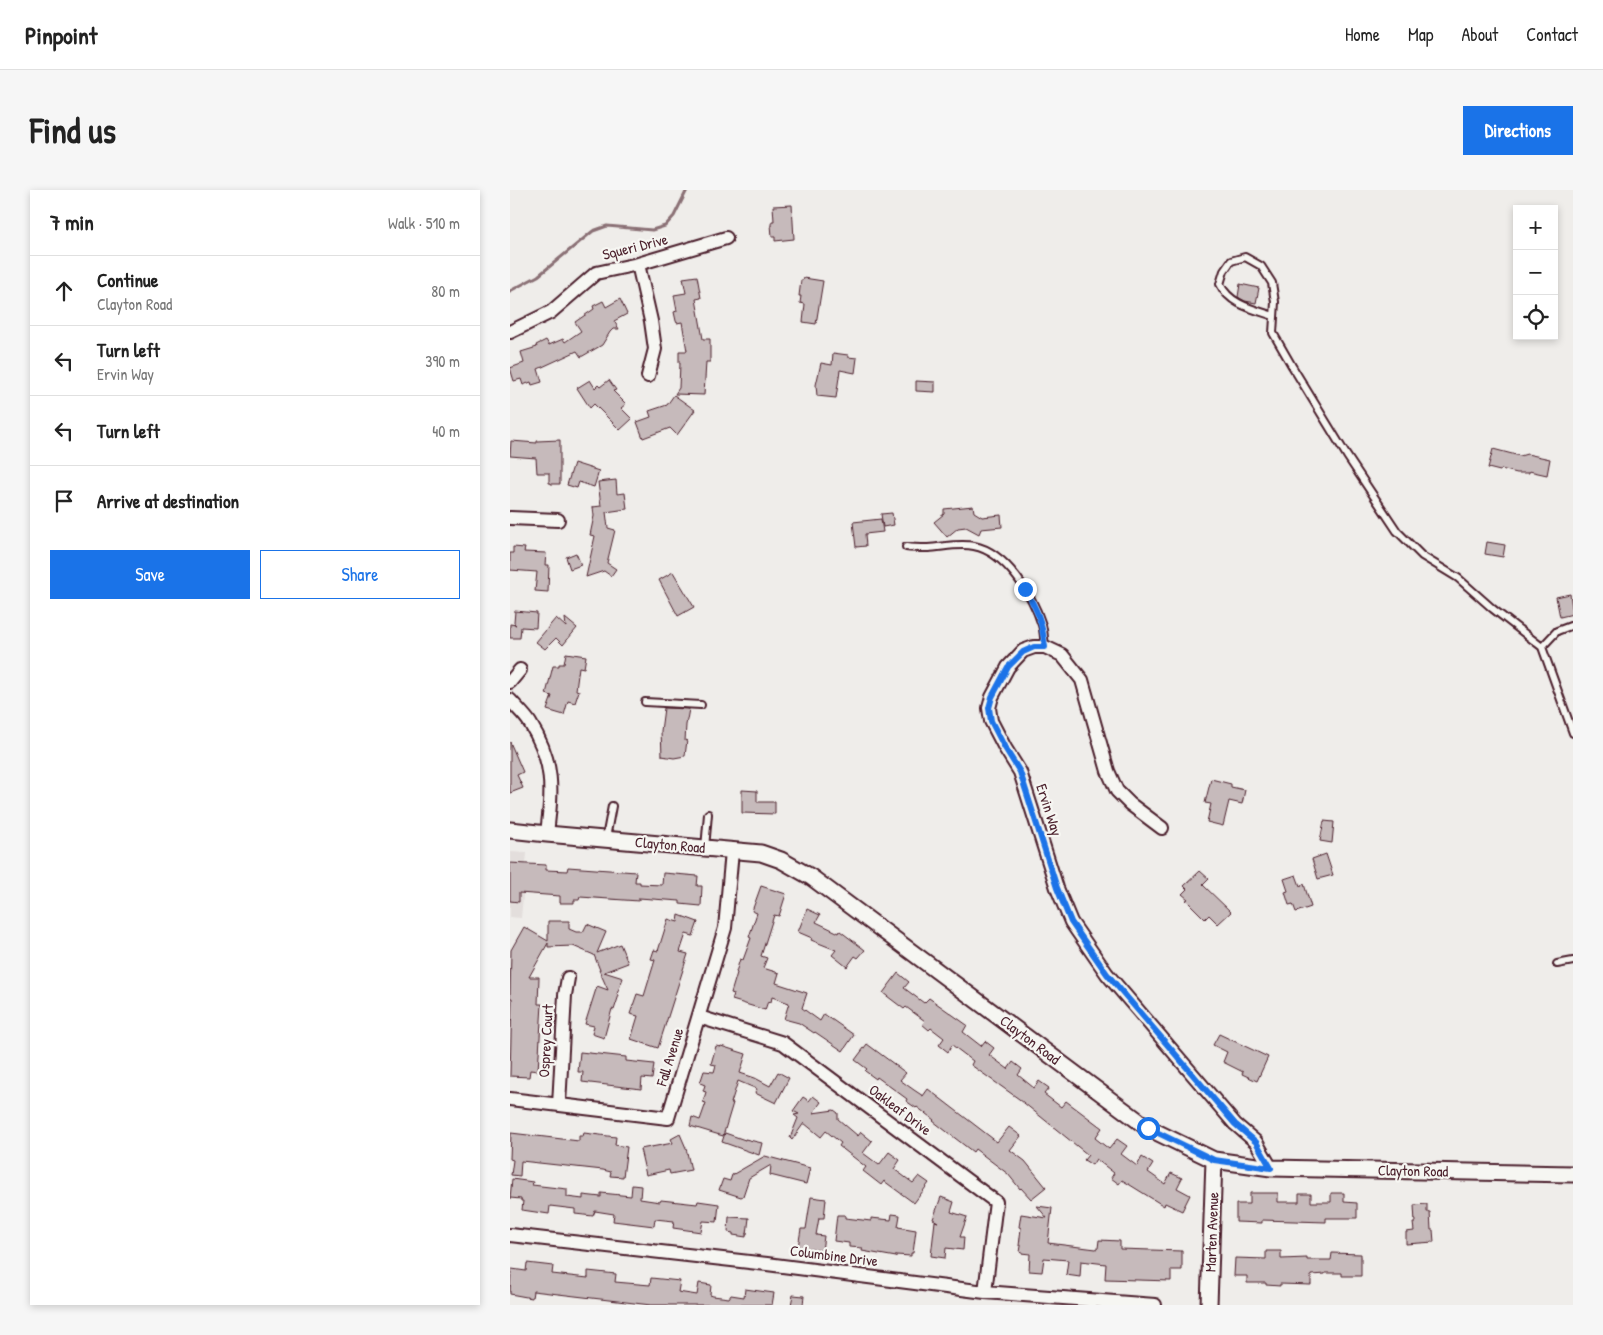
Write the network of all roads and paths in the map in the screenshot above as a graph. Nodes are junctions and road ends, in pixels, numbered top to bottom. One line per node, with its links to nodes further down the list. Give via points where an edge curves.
1 (726, 238): 2 (street, Squeri Drive)
2 (638, 264): 4 (street, Squeri Drive, via 596,273 550,312); 5 (street, via 655,350)
3 (1274, 316): 3 (lane, via 1272,283 1261,266 1245,258 1231,261 1220,284 1224,293 1237,304); 10 (lane, via 1273,333 1396,532 1422,556 1458,578)
4 (510, 332)
5 (648, 376)
6 (510, 518): 7 (street)
7 (558, 520)
8 (906, 547): 11 (lane, via 976,546 991,553 1010,569 1035,606)
9 (1573, 625): 10 (lane, via 1557,631)
10 (1542, 646): 17 (lane)
11 (1045, 647): 20 (street, via 1062,655 1082,680 1108,771 1117,791); 33 (street, Ervin Way, via 1023,652 1008,667 989,708 991,721 1020,772 1071,922 1107,974 1235,1124 1256,1142)
12 (520, 670): 13 (street)
13 (510, 682)
14 (510, 700): 22 (street, via 530,722 548,759 551,797)
15 (645, 702): 16 (lane)
16 (701, 705)
17 (1573, 733)
18 (612, 806): 23 (lane)
19 (708, 814): 24 (lane)
20 (1162, 828)
21 (510, 830): 22 (street, Clayton Road)
22 (547, 834): 23 (street, Clayton Road)
23 (606, 840): 24 (street, Clayton Road)
24 (705, 848): 25 (street, Clayton Road)
25 (732, 851): 29 (street, Fall Avenue, via 725,928); 32 (street, Clayton Road, via 761,853 811,877 1148,1128)
26 (1573, 961): 27 (lane)
27 (1557, 964)
28 (568, 978): 31 (street, Osprey Court)
29 (699, 1016): 31 (street, Fall Avenue, via 668,1118); 36 (street, Oakleaf Drive, via 783,1043 996,1202)
30 (510, 1100): 31 (street, Fall Avenue)
31 (559, 1105)
32 (1214, 1160): 33 (street, Clayton Road); 38 (street, Marten Avenue)
33 (1271, 1168): 34 (street, Clayton Road)
34 (1573, 1174)
35 (510, 1235): 36 (street, Columbine Drive)
36 (985, 1292): 37 (street, Columbine Drive)
37 (1155, 1305)
38 (1209, 1305)

